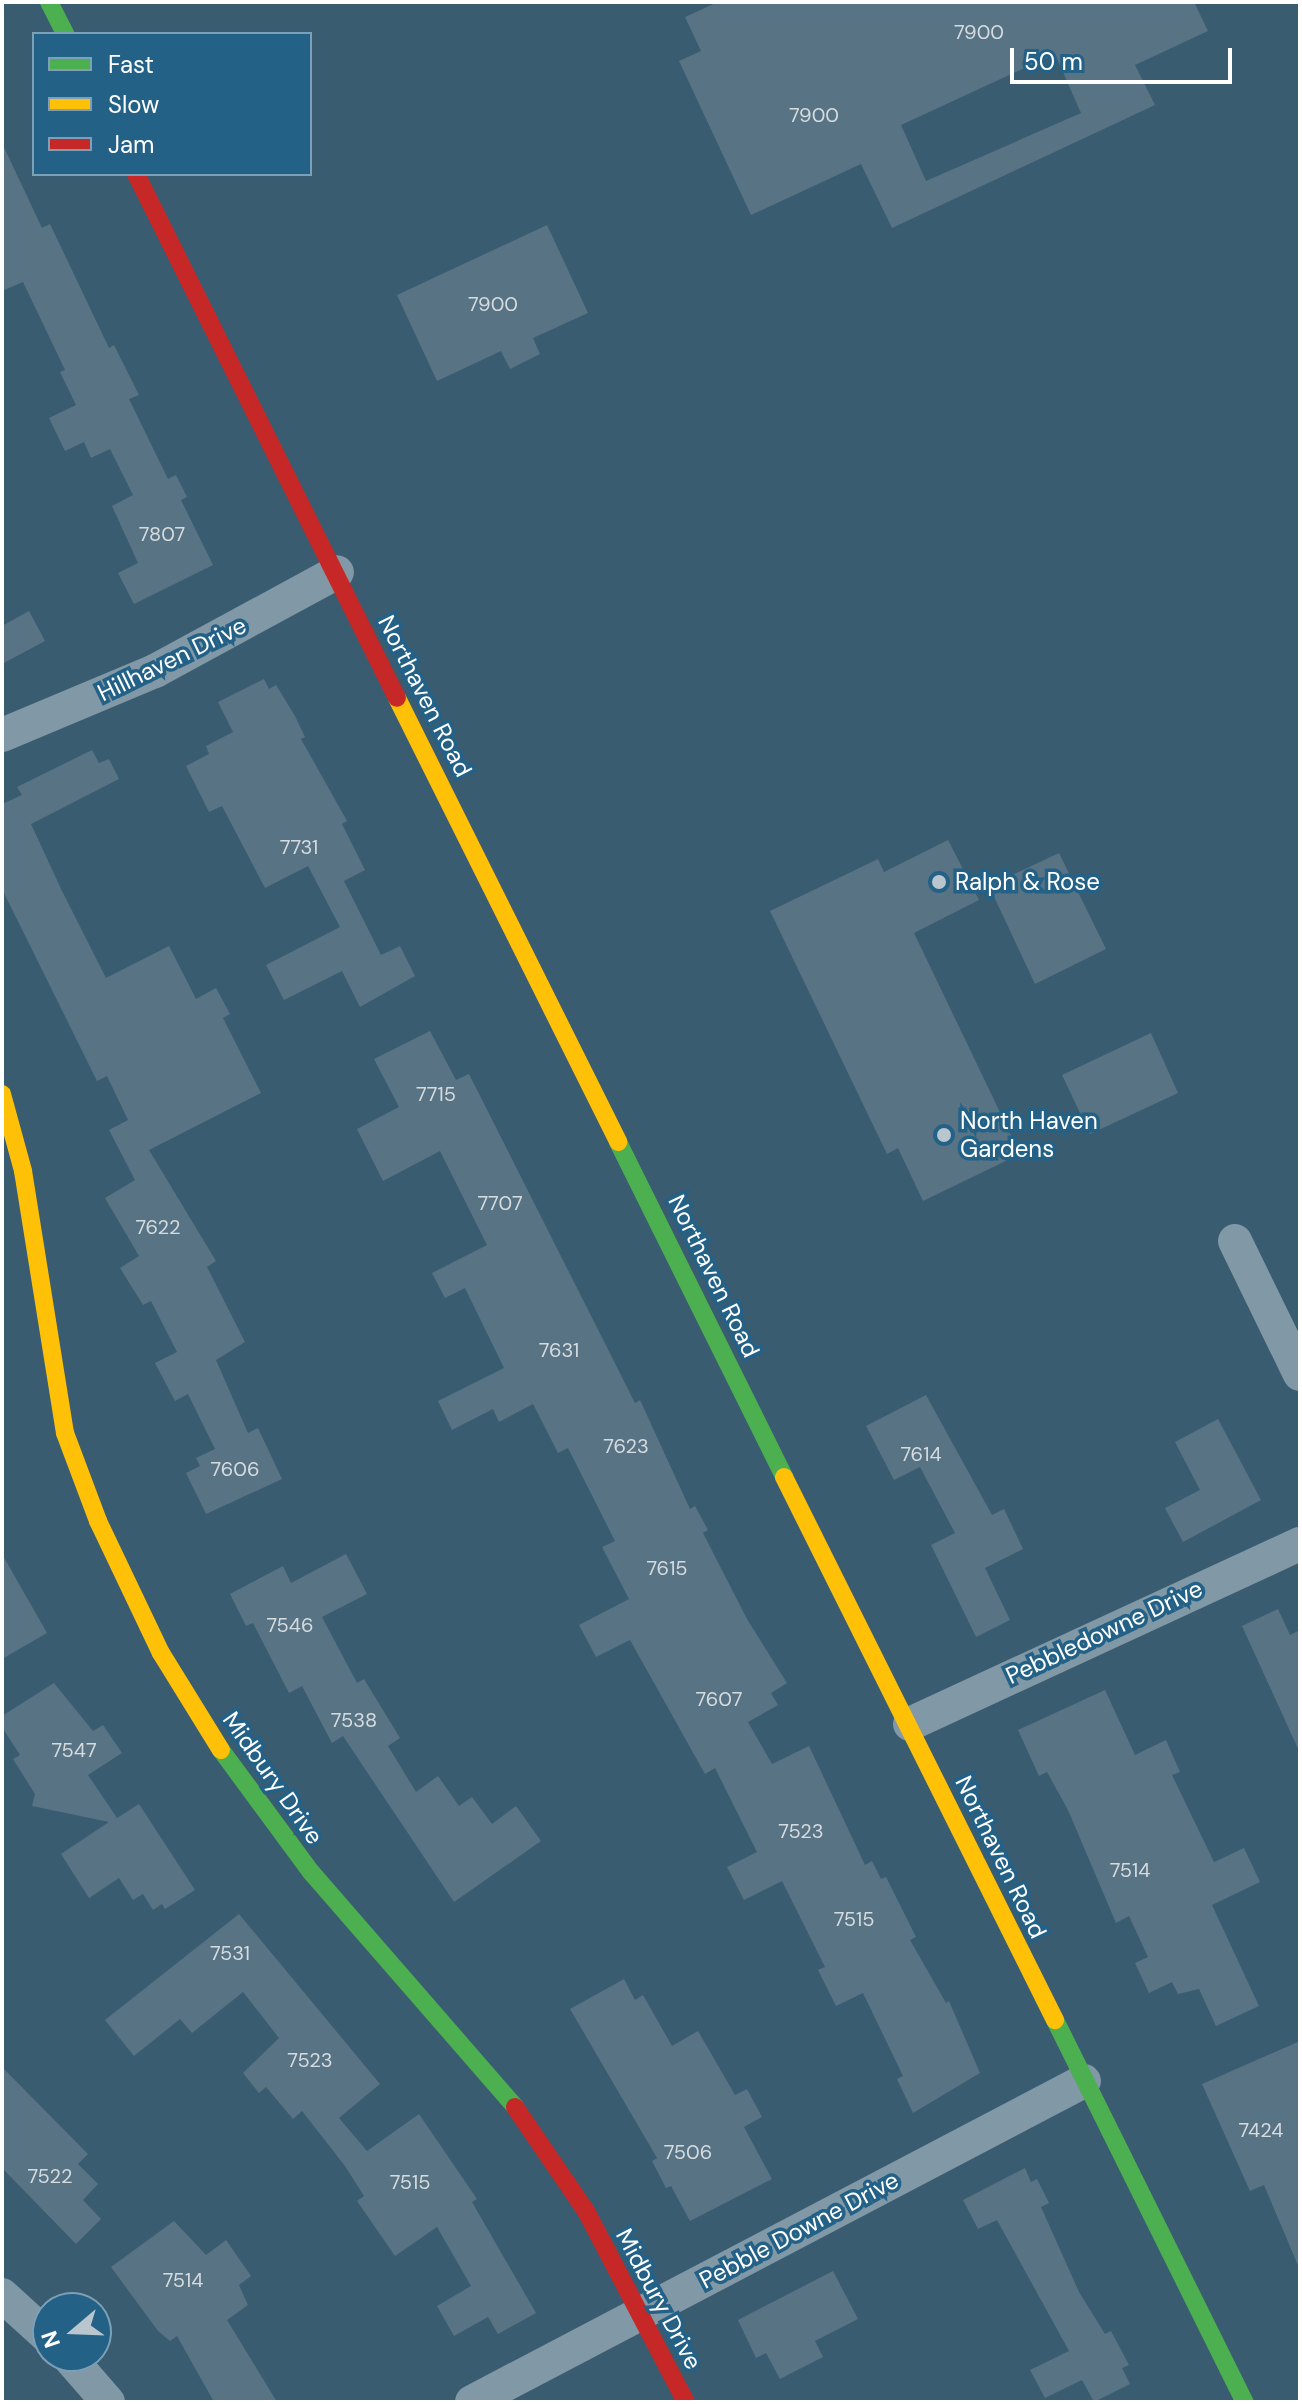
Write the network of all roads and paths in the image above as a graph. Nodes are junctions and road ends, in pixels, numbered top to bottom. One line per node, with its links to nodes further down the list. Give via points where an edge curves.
1 (49, 2): 2 (street)
2 (64, 32)
3 (137, 176): 4 (street, Northaven Road)
4 (337, 572): 5 (street, Hillhaven Drive, via 155,671); 10 (street, Northaven Road)
5 (2, 735)
6 (2, 1094): 13 (street, Midbury Drive, via 23,1171 65,1433 98,1521 161,1653 222,1751 311,1872 494,2080 548,2151 586,2211)
7 (1235, 1241): 8 (street)
8 (1300, 1374)
9 (1300, 1544): 10 (street, Pebbledowne Drive)
10 (910, 1724): 11 (street, Northaven Road)
11 (1084, 2081): 13 (street, Pebble Downe Drive); 19 (street, Northaven Road)
12 (2, 2295): 14 (street)
13 (638, 2315): 17 (street, Pebble Downe Drive); 18 (street, Midbury Drive)
14 (32, 2322)
15 (82, 2372): 16 (street)
16 (108, 2402)
17 (472, 2402)
18 (686, 2402)
19 (1245, 2402)

